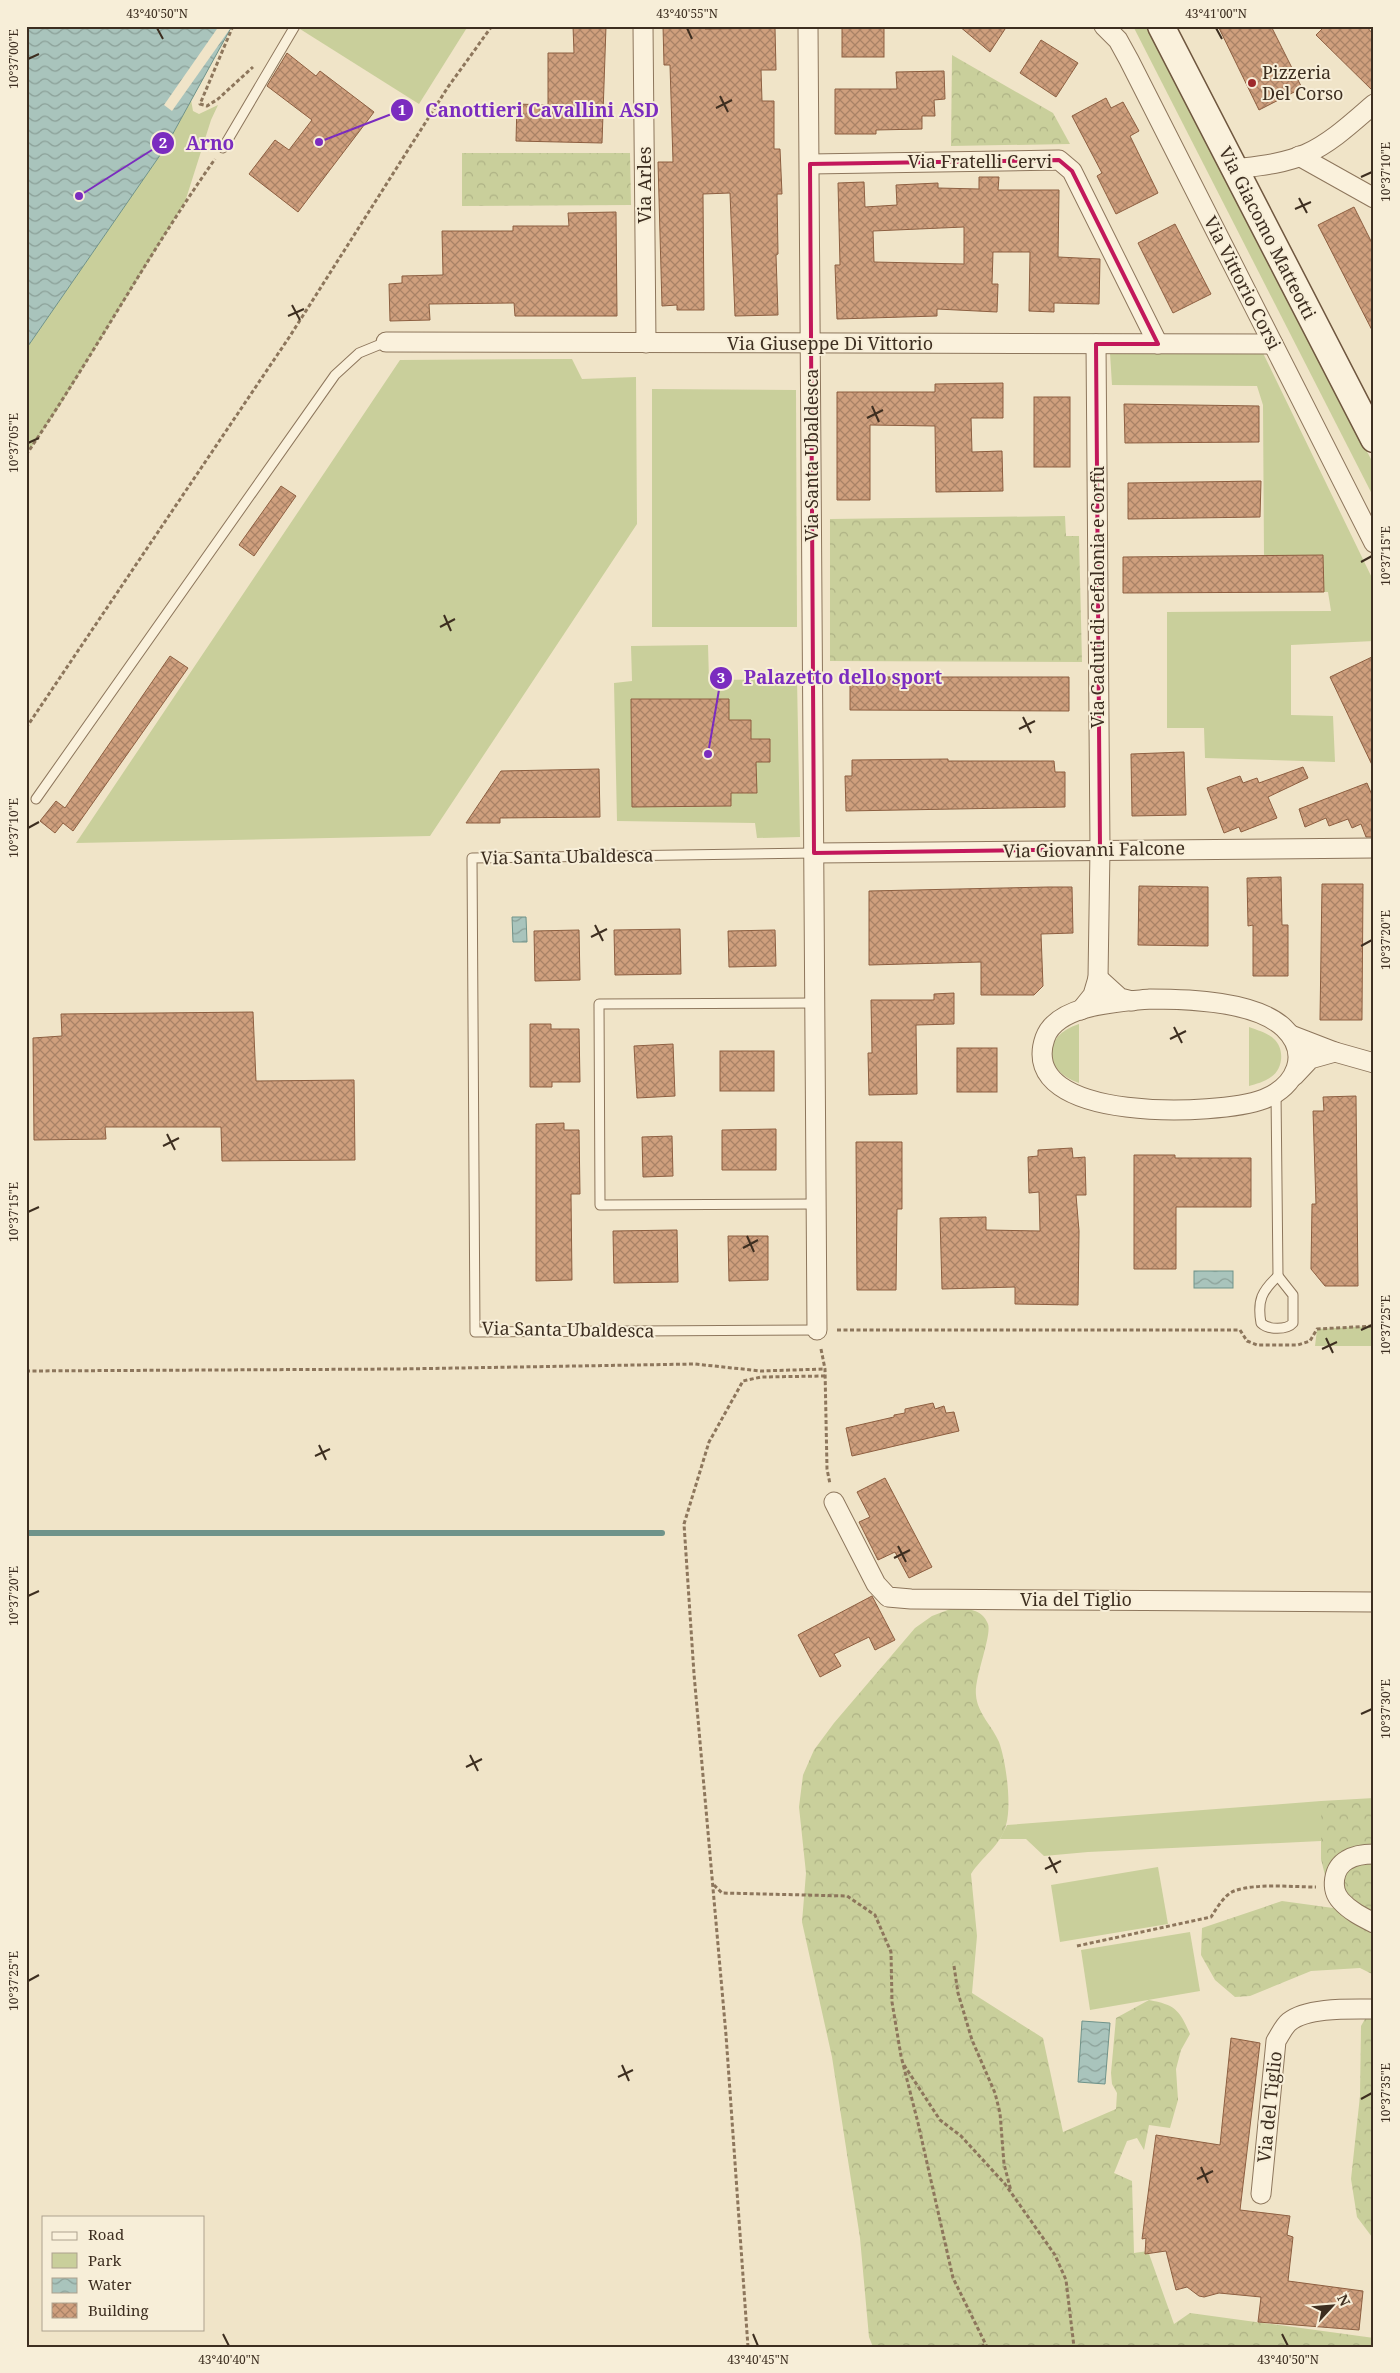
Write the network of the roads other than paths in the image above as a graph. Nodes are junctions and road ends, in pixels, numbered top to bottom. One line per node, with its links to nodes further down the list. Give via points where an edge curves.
1 (295, 26): 7 (lane)
2 (643, 26): 13 (street, Via Arles)
3 (808, 26): 9 (street, Via Santa Ubaldesca)
4 (1104, 26): 17 (street, Via Vittorio Corsi, via 1118,40 1129,60)
5 (1161, 26): 10 (main road, Via Giacomo Matteotti)
6 (1374, 104): 8 (street, via 1329,140)
7 (222, 148)
8 (1299, 156): 10 (street); 11 (street)
9 (810, 164): 14 (street, Via Santa Ubaldesca); 16 (street, Via Fratelli Cervi, via 1059,160 1072,171)
10 (1234, 169): 18 (main road, Via Giacomo Matteotti)
11 (1374, 198)
12 (386, 342): 13 (street, Via Giuseppe Di Vittorio); 20 (lane, via 359,353 335,375)
13 (646, 343): 14 (street, Via Giuseppe Di Vittorio)
14 (811, 344): 15 (street, Via Giuseppe Di Vittorio); 23 (street, Via Santa Ubaldesca)
15 (1096, 344): 16 (street, Via Giuseppe Di Vittorio); 22 (street, Via Caduti di Cefalonia e Corfù)
16 (1158, 344): 17 (street, Via Giuseppe Di Vittorio)
17 (1273, 344): 19 (street, Via Vittorio Corsi)
18 (1374, 439)
19 (1374, 543)
20 (36, 799)
21 (1374, 848): 22 (street, Via Giovanni Falcone)
22 (1100, 849): 23 (street, Via Giovanni Falcone); 24 (street, Via Caduti di Cefalonia e Corfù)
23 (814, 853): 26 (street, Via Santa Ubaldesca); 35 (lane, Via Santa Ubaldesca, via 472,858 475,1332)
24 (1098, 978): 25 (street, via 1120,998); 27 (street, via 1093,995)
25 (1132, 1001): 27 (street); 28 (street, via 1172,999 1230,1005 1280,1024)
26 (815, 1003): 33 (street, Via Santa Ubaldesca); 33 (lane, via 599,1004 600,1204)
27 (1081, 1010): 32 (street, via 1057,1021 1050,1028 1042,1058 1054,1082 1076,1096 1108,1104 1181,1110 1242,1105)
28 (1291, 1035): 29 (street); 31 (street, via 1300,1061)
29 (1335, 1052): 30 (street); 31 (street, via 1310,1058)
30 (1374, 1063)
31 (1293, 1077): 32 (street)
32 (1276, 1093): 34 (lane)
33 (816, 1204): 35 (street, Via Santa Ubaldesca)
34 (1278, 1276): 34 (lane, via 1293,1295 1293,1323 1288,1327 1268,1328 1262,1324 1260,1298)
35 (817, 1330)
36 (834, 1502): 37 (street, Via del Tiglio, via 876,1584 888,1597)
37 (1374, 1602)
38 (1374, 1854): 39 (street, via 1361,1854 1345,1860 1335,1874 1334,1887 1339,1900 1351,1911)
39 (1374, 1923)
40 (1374, 2009): 41 (street, Via del Tiglio, via 1300,2015 1288,2022 1276,2041)
41 (1261, 2194)

